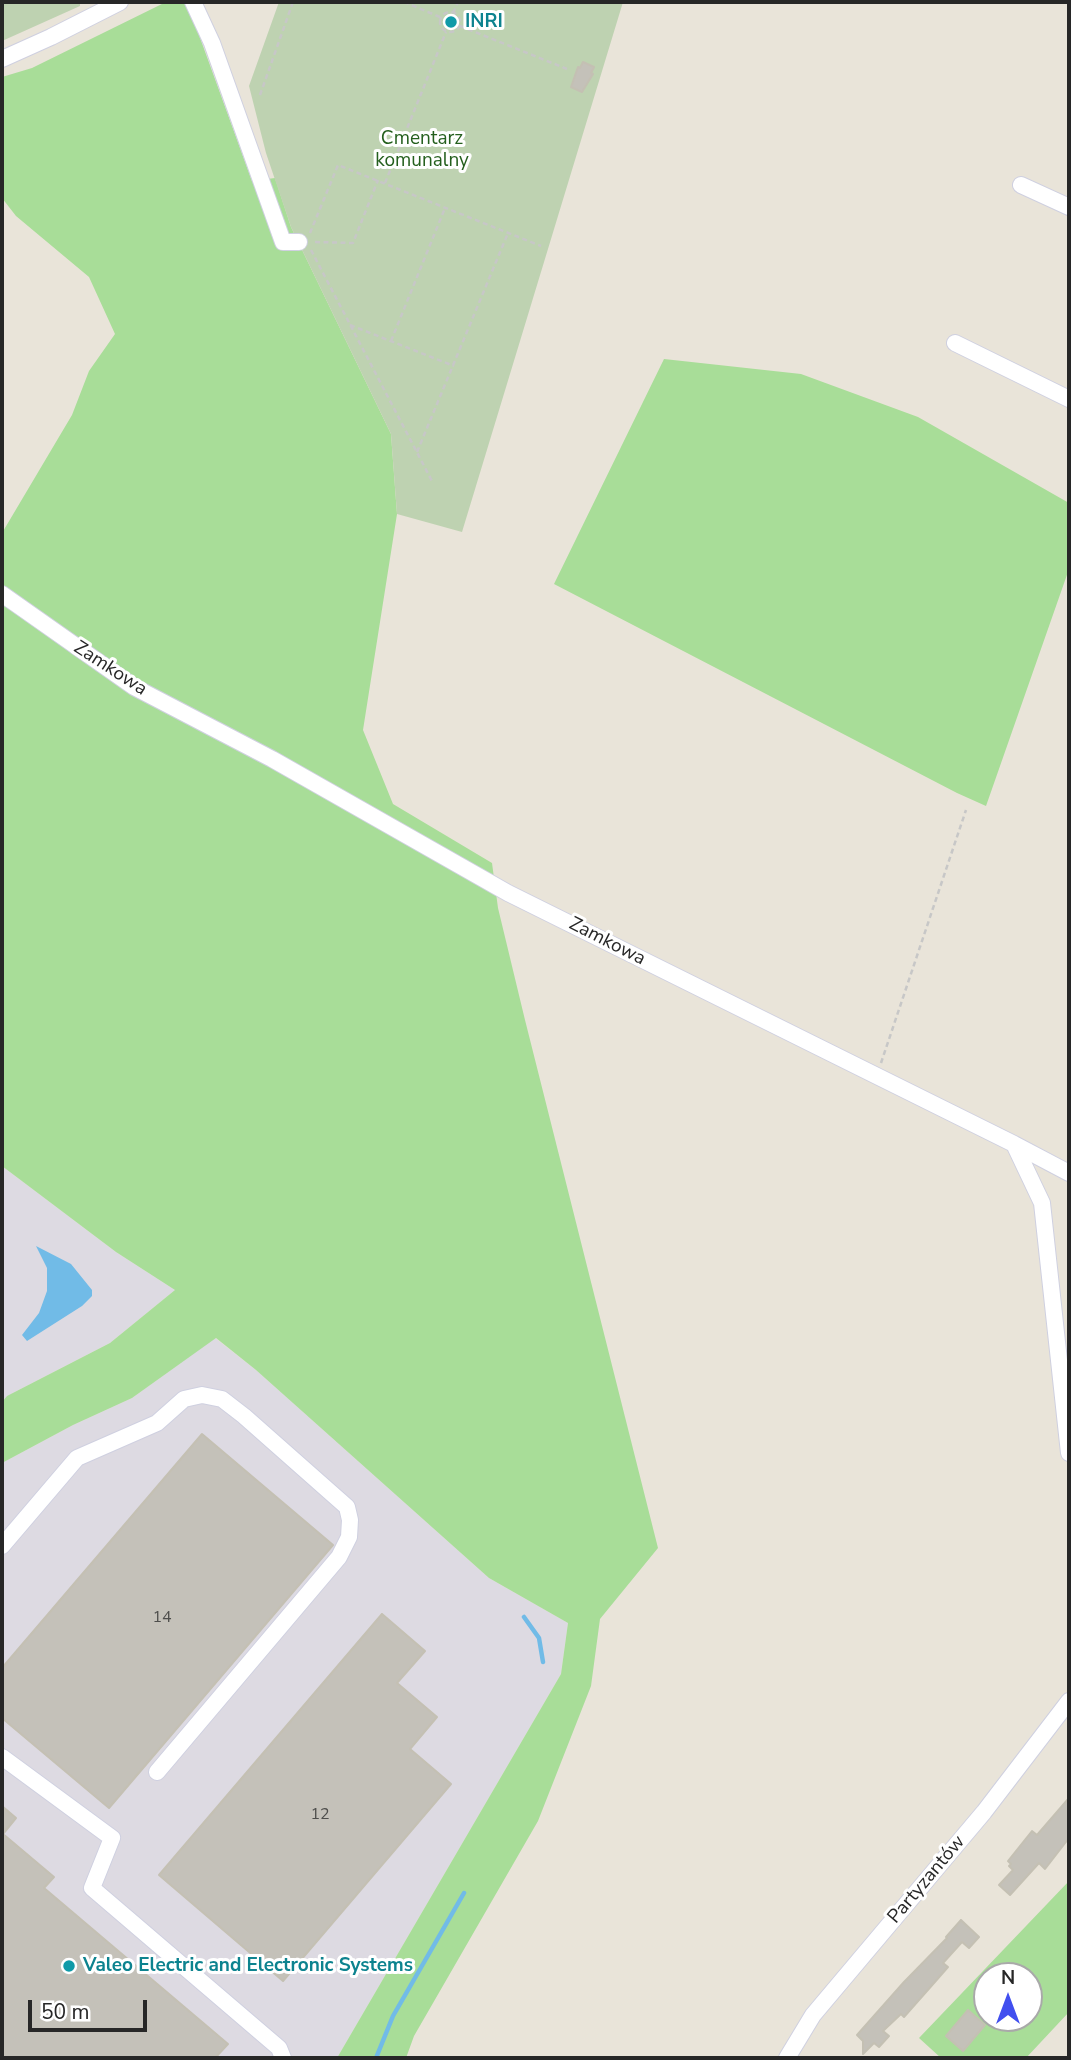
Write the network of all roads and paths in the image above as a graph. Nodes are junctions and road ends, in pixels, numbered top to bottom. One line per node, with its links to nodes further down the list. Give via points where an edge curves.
1 (120, 2): 10 (street)
2 (193, 2): 19 (street, via 283,242)
3 (293, 2): 12 (path)
4 (404, 2): 7 (path)
5 (458, 2): 6 (path)
6 (453, 13): 7 (path); 8 (path)
7 (441, 17): 9 (path)
8 (460, 26): 9 (path); 11 (path)
9 (446, 32): 14 (path)
10 (2, 59)
11 (567, 69)
12 (260, 95)
13 (378, 180): 14 (path); 19 (path, via 353,243); 19 (path, via 338,165)
14 (385, 183): 17 (path)
15 (1021, 186): 16 (street)
16 (1069, 207)
17 (445, 208): 18 (path); 22 (path)
18 (508, 233): 20 (path); 24 (path)
19 (303, 242): 21 (path)
20 (541, 246)
21 (350, 325): 22 (path); 26 (path)
22 (391, 341): 24 (path)
23 (955, 343): 25 (street)
24 (454, 366): 26 (path)
25 (1069, 399)
26 (417, 452): 27 (path)
27 (433, 483)
28 (2, 594): 30 (street, Zamkowa, via 134,687 272,759 508,893)
29 (966, 810): 30 (path)
30 (877, 1075): 31 (street, Zamkowa)
31 (1014, 1144): 32 (street, Zamkowa); 33 (street, via 1042,1203)
32 (1069, 1173)
33 (1066, 1383): 34 (street)
34 (1069, 1452)
35 (2, 1546): 38 (street, via 77,1458 157,1423 184,1399 202,1395 222,1399 347,1507 349,1536 339,1557)
36 (1069, 1701): 40 (street, Partyzantów, via 984,1812 813,2015)
37 (2, 1757): 39 (street, via 112,1839 92,1888 279,2048)
38 (157, 1772)
39 (283, 2058)
40 (787, 2058)

